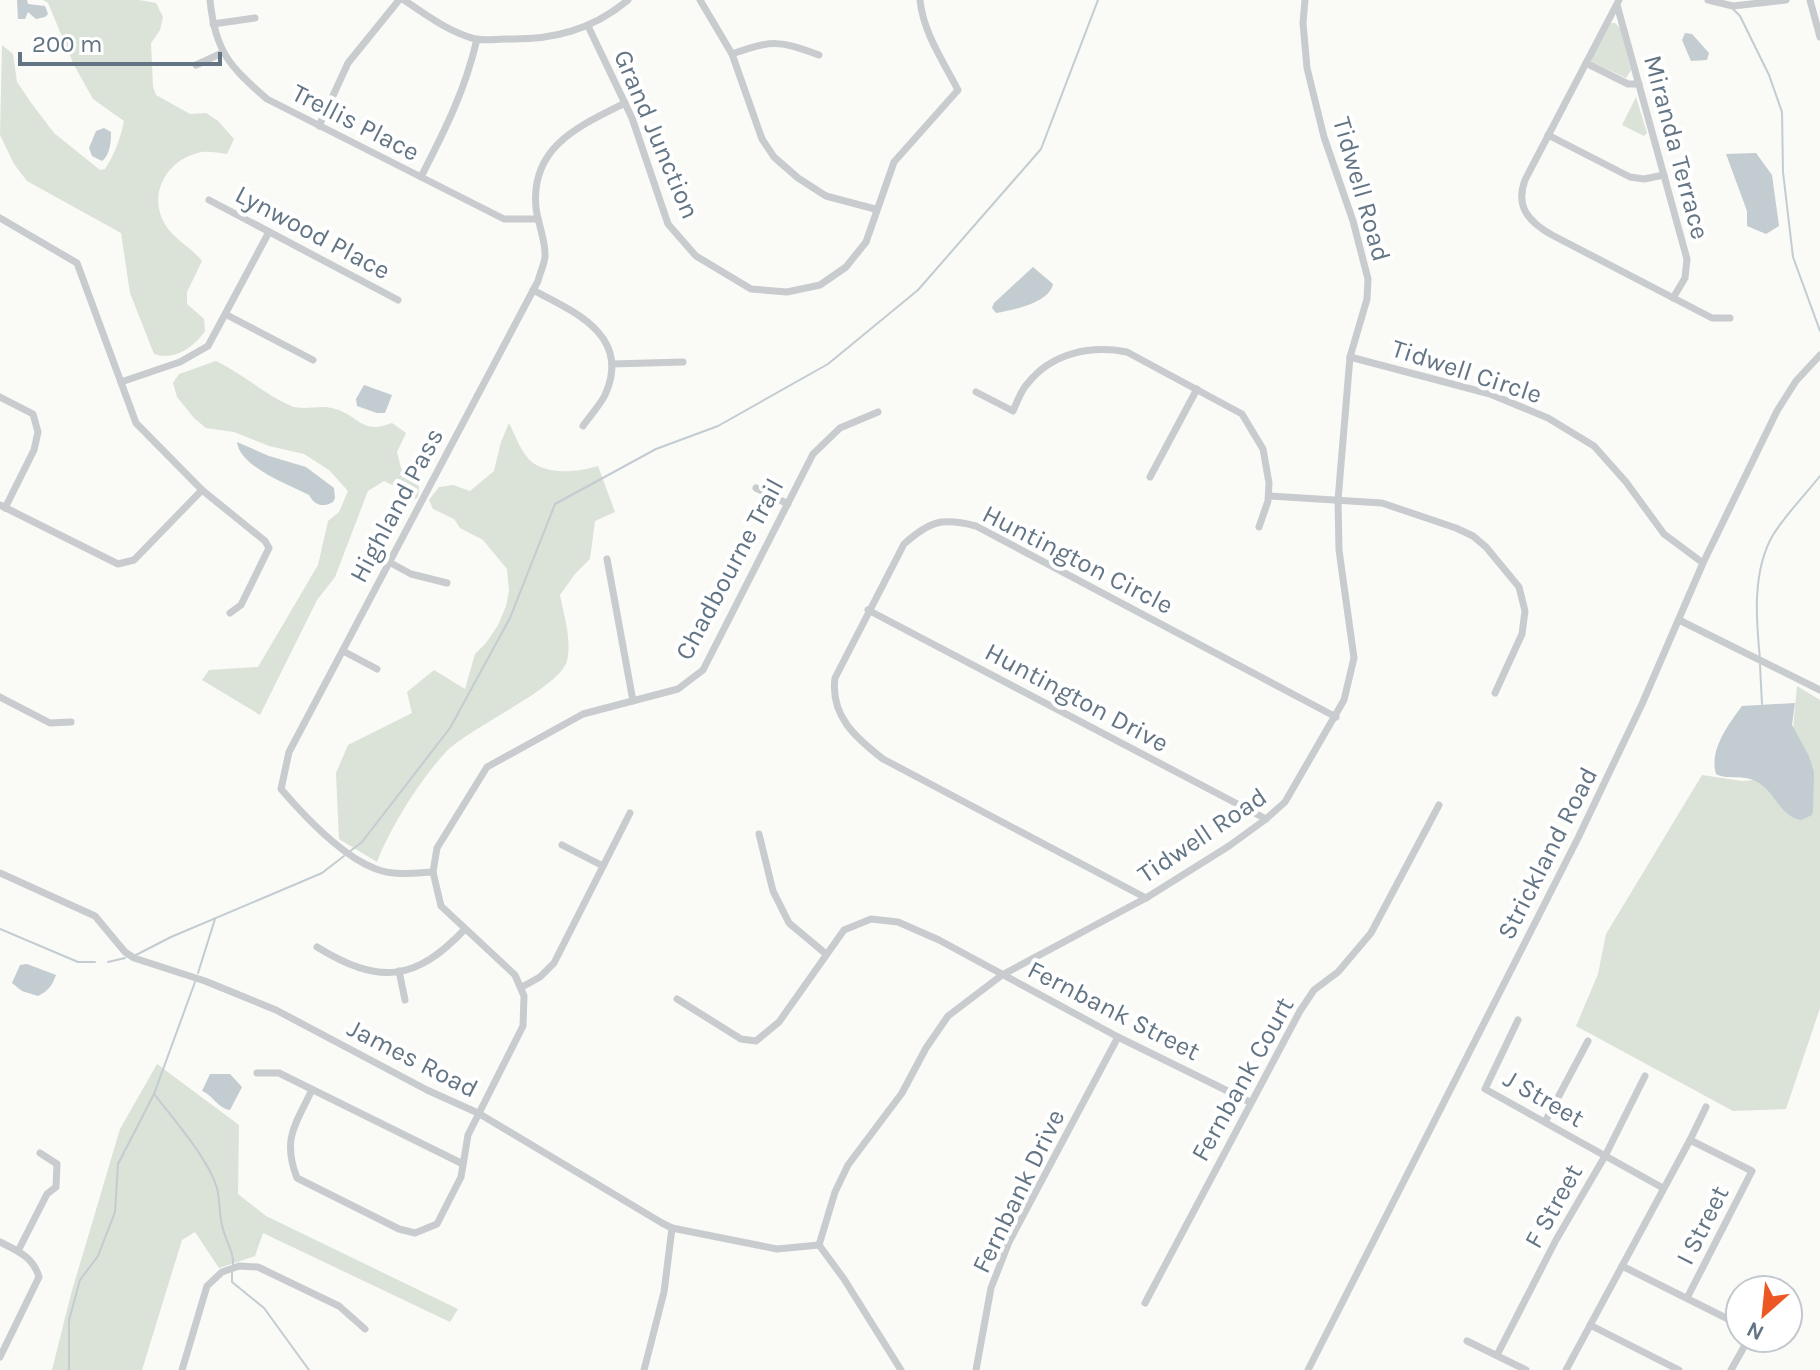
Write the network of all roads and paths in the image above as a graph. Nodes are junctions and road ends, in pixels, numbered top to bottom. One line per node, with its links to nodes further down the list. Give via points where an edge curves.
1 (210, 0): 12 (street, Trellis Place)
2 (402, 0): 15 (street, Grand Junction, via 442,26); 23 (street, via 348,63)
3 (628, 0): 13 (street, Grand Junction)
4 (700, 0): 17 (street)
5 (920, 0): 28 (street, Grand Junction, via 931,38 958,90 894,162)
6 (1305, 0): 38 (street, Tidwell Road, via 1307,68 1368,279)
7 (1708, 0): 8 (street, via 1733,6)
8 (1786, 0)
9 (1810, 0): 14 (street)
10 (1618, 2): 19 (street); 21 (street, Miranda Terrace)
11 (255, 18): 12 (street)
12 (213, 24): 16 (street, Trellis Place)
13 (588, 26): 15 (street, Grand Junction, via 533,40); 22 (street, Grand Junction)
14 (1820, 37)
15 (477, 39): 26 (street, via 468,77)
16 (222, 53): 20 (street); 23 (street, Trellis Place, via 267,99)
17 (732, 54): 18 (street, via 764,43 787,43); 28 (street, via 762,139 774,157 826,196)
18 (819, 55)
19 (1586, 63): 21 (street, via 1628,84); 24 (street)
20 (196, 65)
21 (1639, 84): 25 (street, Miranda Terrace)
22 (625, 103): 28 (street, Grand Junction, via 668,224 696,256 751,289 787,292 820,285 846,267 866,242); 30 (street, Highland Pass, via 575,128 556,144 539,172)
23 (319, 126): 26 (street, Trellis Place)
24 (1548, 135): 25 (street, via 1630,177); 33 (street, via 1523,184 1527,216 1552,235)
25 (1664, 175): 33 (street, Miranda Terrace, via 1687,262)
26 (421, 177): 30 (street, Trellis Place, via 504,219)
27 (209, 200): 31 (street, Lynwood Place)
28 (875, 209)
29 (0, 218): 42 (street, via 77,263)
30 (538, 219): 32 (street, Highland Pass, via 545,256)
31 (269, 232): 34 (street, Lynwood Place); 35 (street)
32 (533, 290): 41 (street, via 587,319 603,336); 57 (street, Highland Pass)
33 (1673, 298): 36 (street, via 1712,318)
34 (398, 300)
35 (227, 315): 39 (street); 42 (street, via 208,346 180,362)
36 (1730, 318)
37 (1820, 355): 58 (street, Strickland Road, via 1783,401)
38 (1350, 357): 52 (street, Tidwell Road); 58 (street, Tidwell Circle, via 1490,394 1548,418 1594,446 1664,534)
39 (313, 360)
40 (683, 362): 41 (street)
41 (612, 364): 47 (street, via 605,395)
42 (121, 382): 50 (street, via 136,423)
43 (1197, 389): 44 (street, via 1127,352 1111,349 1059,356 1027,383 1013,411); 48 (street); 51 (street, via 1242,414 1263,449)
44 (976, 392)
45 (0, 397): 54 (street, via 33,414 38,432 34,450)
46 (878, 412): 53 (street, Chadbourne Trail, via 840,428 813,454)
47 (583, 426)
48 (1150, 477)
49 (756, 488): 53 (street)
50 (202, 490): 54 (street, via 134,560 118,564); 61 (street, via 269,548 241,605)
51 (1269, 496): 52 (street); 55 (street)
52 (1338, 500): 66 (street, via 1382,503 1456,528 1473,536 1510,573 1523,598 1524,622); 69 (street, Tidwell Road, via 1339,550 1354,658)
53 (788, 504): 68 (street, Chadbourne Trail, via 703,670 678,689)
54 (2, 506)
55 (1259, 527)
56 (607, 559): 68 (street)
57 (389, 562): 59 (street); 63 (street, Highland Pass)
58 (1703, 563): 62 (street, Strickland Road)
59 (447, 583)
60 (868, 610): 69 (street, Huntington Circle, via 904,544 928,526 955,520 976,526); 73 (street, Huntington Drive); 79 (street, Huntington Circle, via 833,688 841,717 859,741 883,759)
61 (230, 613)
62 (1679, 620): 65 (street); 120 (street, Strickland Road, via 1565,866)
63 (343, 651): 64 (street); 77 (street, Highland Pass, via 289,752 281,789 304,816 359,861 379,870)
64 (377, 669)
65 (1820, 690)
66 (1495, 693)
67 (0, 697): 70 (street, via 50,723)
68 (633, 701): 77 (street, Chadbourne Trail, via 583,714 487,767 437,848)
69 (1336, 717): 73 (street, Tidwell Road, via 1285,802)
70 (71, 722)
71 (1439, 805): 94 (street, Fernbank Court, via 1371,933 1338,972 1314,990)
72 (630, 813): 76 (street)
73 (1266, 819): 79 (street, Tidwell Road)
74 (759, 834): 82 (street, via 773,891 789,923)
75 (562, 845): 76 (street)
76 (603, 866): 85 (street, via 554,963)
77 (433, 872): 80 (street, via 441,906)
78 (0, 873): 96 (street, James Road, via 95,916 134,958 276,1010)
79 (1146, 898): 84 (street, Tidwell Road)
80 (465, 929): 83 (street, via 442,953 417,968); 85 (street)
81 (317, 947): 83 (street, via 346,965)
82 (826, 954): 84 (street, Fernbank Street, via 844,930 871,919 884,920 939,940); 86 (street, Fernbank Street, via 779,1022 756,1041 741,1039)
83 (399, 971): 87 (street)
84 (1002, 975): 89 (street, Fernbank Street); 105 (street, Tidwell Road, via 948,1016 926,1048 902,1093 848,1165)
85 (522, 987): 96 (street, via 523,1026)
86 (677, 999)
87 (405, 1000)
88 (1518, 1020): 97 (street, J Street, via 1485,1089)
89 (1118, 1037): 94 (street, Fernbank Street); 119 (street, Fernbank Drive, via 1009,1242 991,1288)
90 (1588, 1041): 97 (street)
91 (257, 1073): 93 (street, via 279,1073)
92 (1645, 1076): 100 (street, F Street)
93 (312, 1090): 101 (street); 101 (street, via 294,1127 288,1155 297,1178 399,1229 415,1233 437,1224)
94 (1250, 1102): 109 (street, Fernbank Court)
95 (1706, 1107): 98 (street)
96 (478, 1113): 101 (street); 103 (street, James Road)
97 (1545, 1122): 100 (street, J Street)
98 (1690, 1140): 102 (street); 108 (street, I Street, via 1752,1171)
99 (40, 1153): 106 (street, via 57,1164 56,1187 47,1194)
100 (1605, 1156): 102 (street, I Street); 114 (street, F Street)
101 (463, 1164)
102 (1663, 1188): 107 (street)
103 (672, 1228): 105 (street, James Road, via 777,1249); 117 (street, via 664,1292)
104 (0, 1242): 106 (street)
105 (819, 1245): 118 (street)
106 (18, 1251): 115 (street, via 35,1265 39,1277)
107 (1622, 1266): 108 (street); 111 (street)
108 (1687, 1298): 110 (street)
109 (1145, 1303)
110 (1724, 1317)
111 (1590, 1325): 122 (street); 123 (street)
112 (365, 1329): 116 (street, via 339,1306 258,1267 239,1266 207,1286)
113 (1467, 1341): 114 (street)
114 (1497, 1355): 121 (street)
115 (0, 1357)
116 (182, 1370)
117 (644, 1370)
118 (901, 1370)
119 (976, 1370)
120 (1308, 1370)
121 (1526, 1370)
122 (1566, 1370)
123 (1679, 1370)

